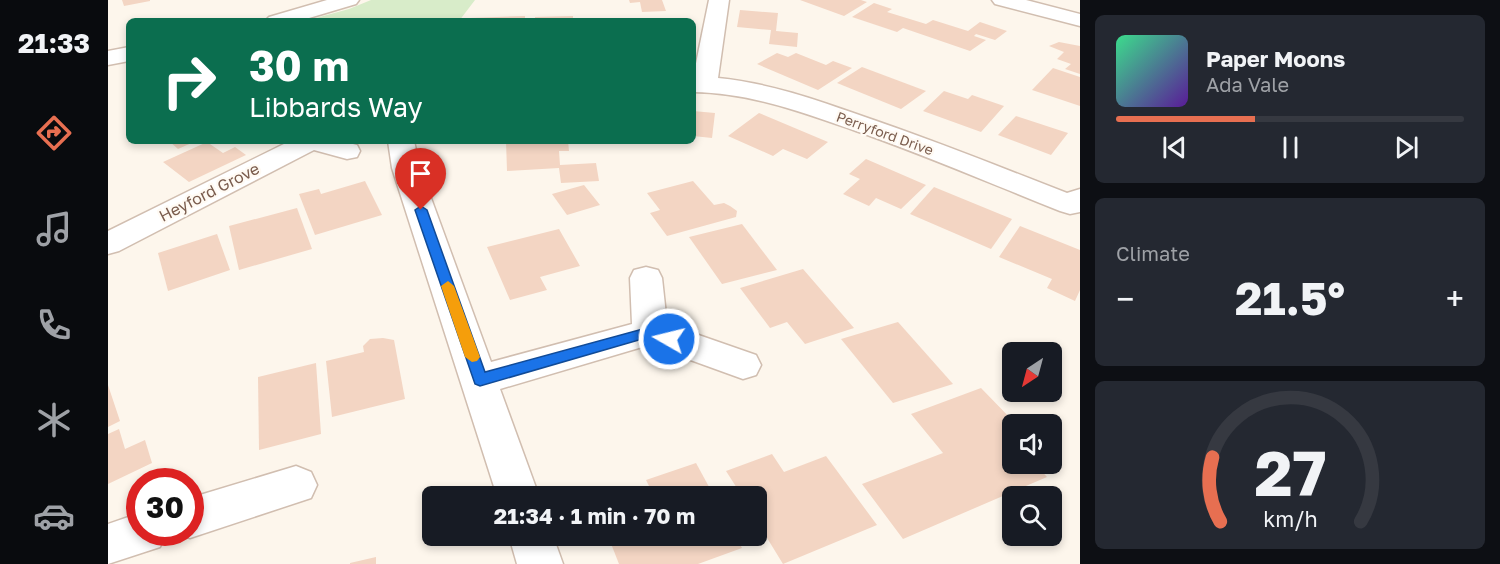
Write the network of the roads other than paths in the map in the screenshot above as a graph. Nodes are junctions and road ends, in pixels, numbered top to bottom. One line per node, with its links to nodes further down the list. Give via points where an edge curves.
1 (349, 0): 4 (street)
2 (719, 0): 10 (street)
3 (1002, 0): 7 (street)
4 (321, 9): 5 (street); 6 (street)
5 (287, 18)
6 (334, 18)
7 (1080, 20)
8 (126, 55): 9 (street)
9 (108, 58)
10 (699, 85): 15 (street, Perryford Drive, via 741,89 809,106)
11 (305, 144): 16 (street, Heyford Grove)
12 (322, 144): 14 (street, Heyford Grove)
13 (402, 144): 20 (street, via 406,168)
14 (347, 151)
15 (1077, 204)
16 (108, 244)
17 (646, 278): 18 (street)
18 (650, 332): 19 (street); 20 (street)
19 (743, 365)
20 (480, 380): 22 (street)
21 (296, 485): 23 (street)
22 (515, 486)
23 (204, 514)
24 (126, 538): 25 (street)
25 (108, 545)
26 (534, 546): 27 (street)
27 (540, 564)

